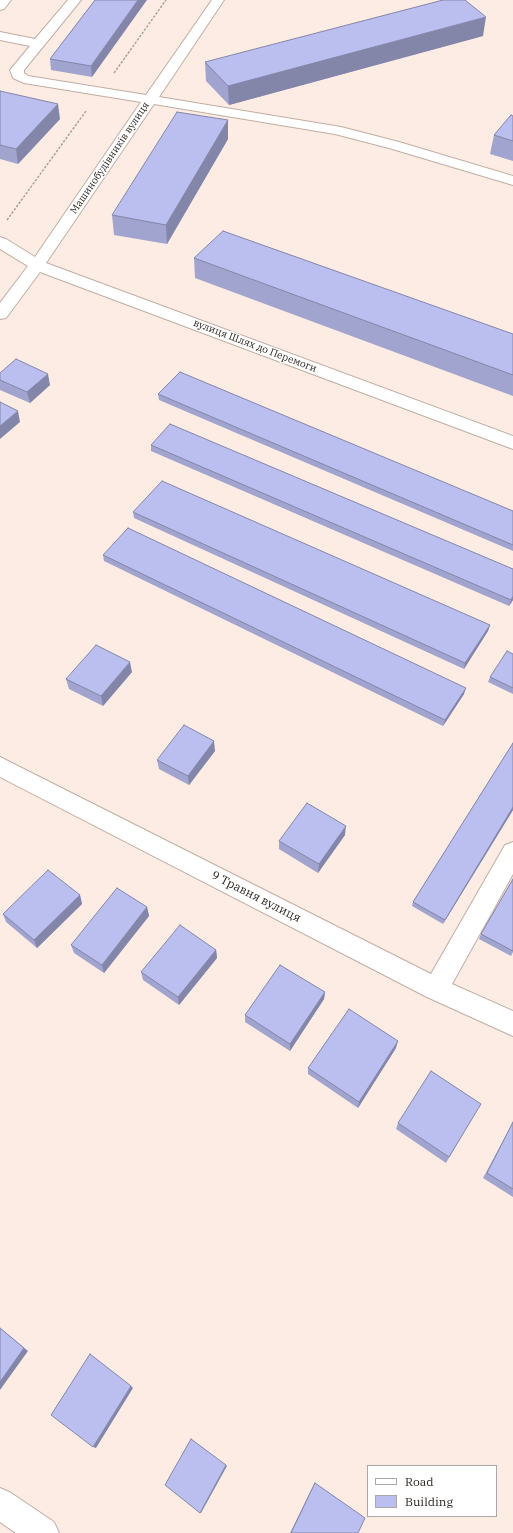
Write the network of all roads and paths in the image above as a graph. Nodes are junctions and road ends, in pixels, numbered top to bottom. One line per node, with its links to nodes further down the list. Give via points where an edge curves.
1 (5, 0): 5 (street)
2 (75, 0): 7 (street)
3 (166, 0): 8 (path)
4 (218, 0): 9 (street, Машинобудівників вулиця)
5 (0, 6)
6 (0, 36): 7 (street)
7 (39, 44): 9 (street, via 17,70 18,75 24,79)
8 (111, 77)
9 (149, 100): 11 (street, via 336,130); 14 (street, Машинобудівників вулиця)
10 (88, 109): 12 (path)
11 (513, 181)
12 (5, 224)
13 (0, 242): 14 (street, вулиця Шлях до Перемоги)
14 (37, 265): 15 (street, Машинобудівників вулиця); 16 (street, вулиця Шлях до Перемоги)
15 (0, 314)
16 (513, 443)
17 (0, 766): 19 (street, 9 Травня вулиця)
18 (513, 852): 19 (street)
19 (436, 989): 20 (street, 9 Травня вулиця)
20 (513, 1024)
21 (0, 1504): 22 (street)
22 (43, 1533)

